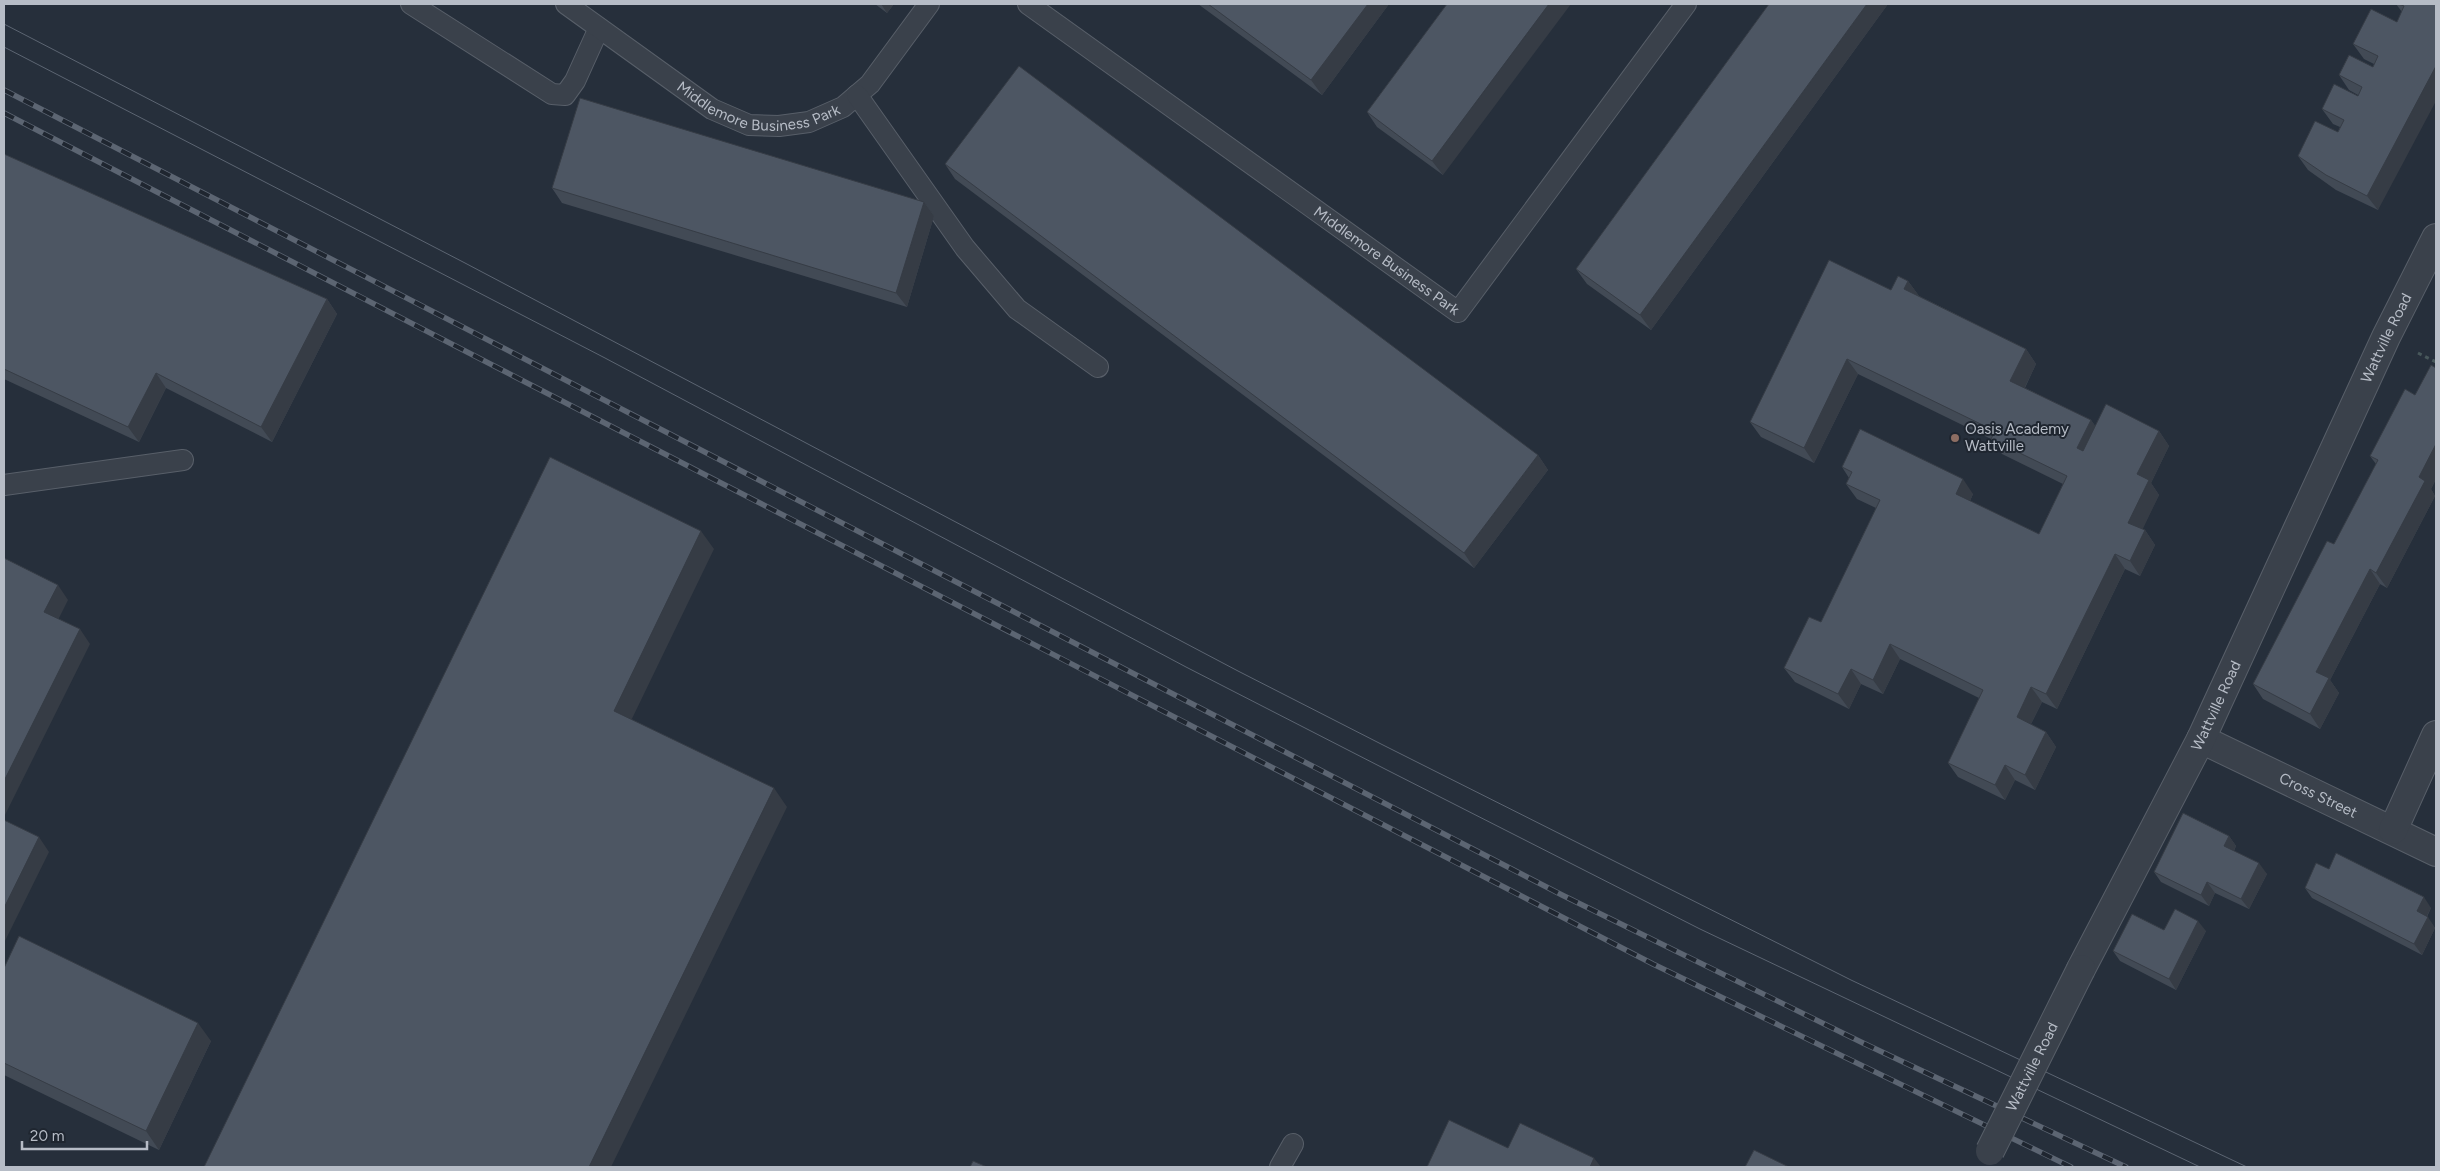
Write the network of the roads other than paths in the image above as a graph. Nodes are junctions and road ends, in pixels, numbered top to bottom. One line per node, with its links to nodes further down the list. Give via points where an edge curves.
1 (411, 4): 6 (lane, via 552,94 565,95 575,81)
2 (566, 4): 6 (lane, Middlemore Business Park)
3 (929, 4): 7 (lane, Middlemore Business Park, via 870,84)
4 (1028, 4): 5 (lane, Middlemore Business Park, via 1458,312)
5 (1686, 4)
6 (599, 28): 7 (lane, Middlemore Business Park, via 712,109 748,125 810,122 843,108)
7 (857, 95): 9 (lane, via 965,248 1017,309)
8 (2436, 238): 13 (street, Wattville Road, via 2386,337)
9 (1098, 367)
10 (182, 460): 11 (lane)
11 (4, 485)
12 (2436, 735): 14 (street)
13 (2200, 740): 14 (street, Cross Street); 17 (street, Wattville Road, bridge)
14 (2393, 830): 15 (street, Cross Street)
15 (2436, 852)
16 (1293, 1144): 18 (lane)
17 (1986, 1159)
18 (1280, 1167)

